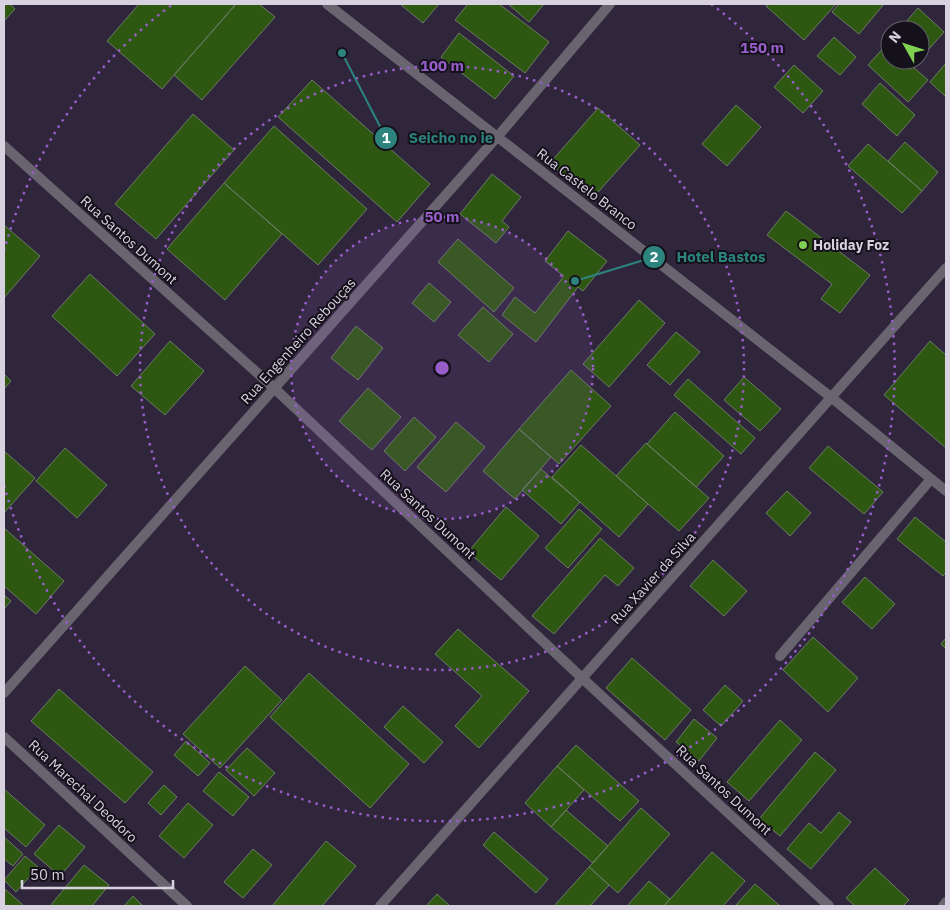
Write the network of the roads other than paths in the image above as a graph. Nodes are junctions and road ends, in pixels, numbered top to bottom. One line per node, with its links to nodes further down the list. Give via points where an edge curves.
1 (326, 4): 3 (street, Rua Castelo Branco)
2 (610, 4): 3 (street, Rua Engenheiro Rebouças)
3 (498, 136): 6 (street, Rua Engenheiro Rebouças); 7 (street, Rua Castelo Branco)
4 (4, 146): 6 (street, Rua Santos Dumont)
5 (946, 268): 7 (street, Rua Xavier da Silva)
6 (274, 388): 11 (street, Rua Santos Dumont); 12 (street, Rua Engenheiro Rebouças)
7 (832, 398): 8 (street, Rua Castelo Branco); 11 (street, Rua Xavier da Silva)
8 (931, 479): 9 (street, Rua Castelo Branco); 10 (street)
9 (946, 491)
10 (780, 656)
11 (582, 678): 16 (street, Rua Xavier da Silva); 17 (street, Rua Santos Dumont)
12 (4, 693)
13 (4, 737): 15 (street, Rua Marechal Deodoro)
14 (946, 902): 18 (street)
15 (187, 906)
16 (380, 906)
17 (829, 906)
18 (943, 906)

